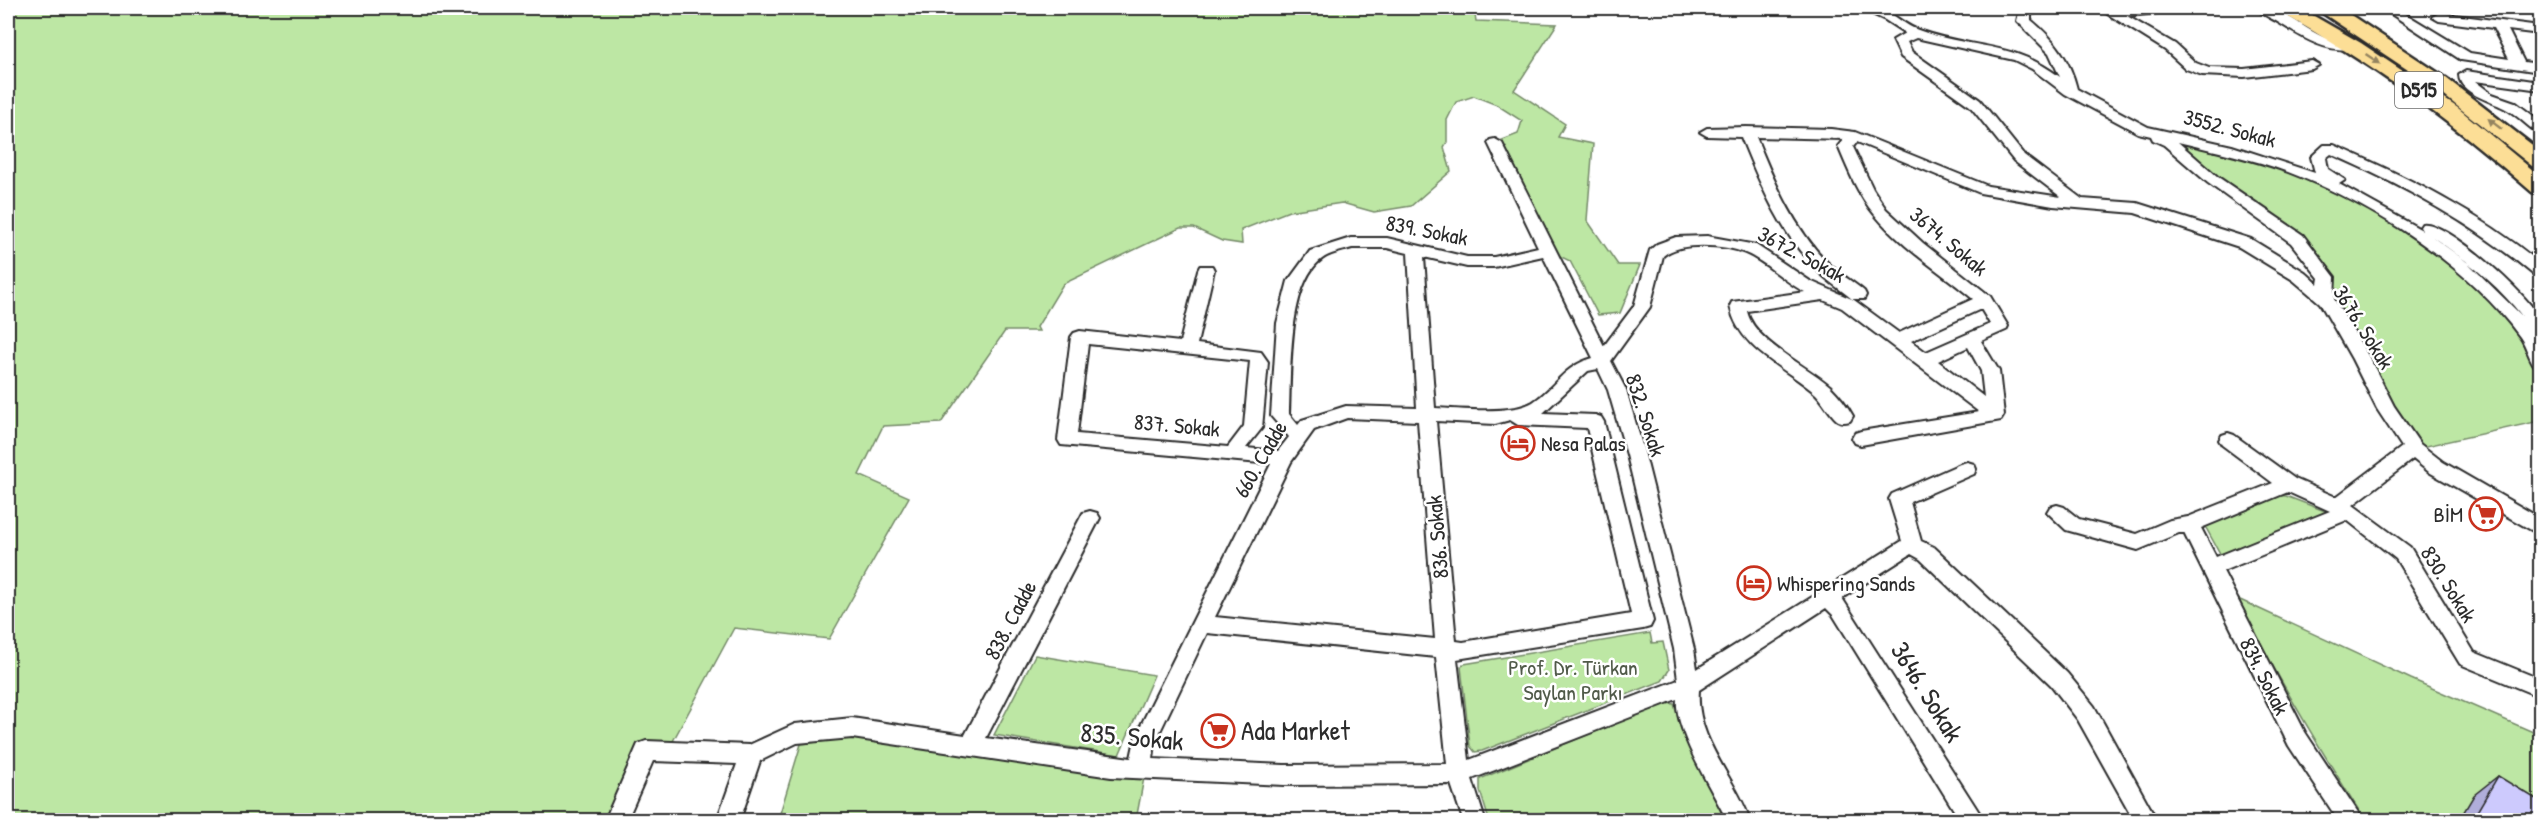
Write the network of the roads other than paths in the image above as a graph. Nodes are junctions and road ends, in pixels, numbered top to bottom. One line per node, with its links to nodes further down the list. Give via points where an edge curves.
1 (1681, 8): 2 (street)
2 (1715, 8)
3 (1865, 8): 14 (street, 3552. Sokak, via 1890,17)
4 (2040, 8): 20 (street, via 2025,11 2024,21 2056,49 2067,71)
5 (2169, 8): 15 (street, via 2113,13 2170,47 2191,66 2207,72 2244,73)
6 (2250, 8): 10 (street)
7 (2262, 8): 10 (street)
8 (2328, 8): 28 (highway, D515, one-way to 8, via 2439,82)
9 (2388, 8): 16 (street, via 2466,57)
10 (2282, 11): 29 (highway, D515, one-way to 29, via 2352,45 2427,96)
11 (2439, 16): 12 (street)
12 (2498, 24): 13 (street); 16 (street)
13 (2541, 30)
14 (1915, 34): 20 (street, 3552. Sokak, via 2018,57); 30 (street, via 1900,40 1906,54 1975,103 2019,158)
15 (2312, 65)
16 (2519, 65): 17 (street)
17 (2541, 68)
18 (2468, 78): 19 (street); 21 (street); 22 (street, via 2487,97 2510,105)
19 (2541, 86)
20 (2070, 91): 23 (street, 3552. Sokak)
21 (2541, 93)
22 (2541, 128)
23 (2143, 129): 35 (street, via 2169,142 2213,180 2297,239 2327,276); 39 (street, 3552. Sokak, via 2293,168 2347,193 2408,227 2460,265)
24 (1707, 132): 25 (street, 3676. Sokak)
25 (1748, 135): 26 (street, 3676. Sokak); 37 (street, via 1767,185 1793,230 1822,266)
26 (1855, 136): 30 (street, 3676. Sokak, via 1985,190); 38 (street, 3674. Sokak, via 1845,146 1880,210)
27 (1495, 143): 31 (street, 832. Sokak)
28 (2541, 161)
29 (2541, 187)
30 (2076, 202): 35 (street, 3676. Sokak, via 2138,208 2245,243)
31 (1547, 250): 32 (street, 839. Sokak, via 1494,262 1467,262); 45 (street, 832. Sokak)
32 (1416, 251): 46 (street, 836. Sokak); 50 (street, 839. Sokak, via 1388,243 1351,243 1316,255 1296,280 1285,323 1280,416)
33 (1206, 270): 42 (street)
34 (2541, 271): 39 (street, via 2480,226 2392,175 2329,148 2318,157 2321,171 2403,212 2452,243 2491,275 2529,312 2536,326)
35 (2326, 292): 53 (street, 3676. Sokak, via 2386,409)
36 (1824, 294): 40 (street, 3672. Sokak, via 1848,304); 45 (street, 3672. Sokak, via 1750,249 1707,241 1676,242 1656,254 1642,306); 48 (street, via 1738,306 1737,314 1748,330 1820,388)
37 (1858, 295)
38 (1984, 300): 40 (street, 3674. Sokak); 41 (street, via 2000,326)
39 (2529, 336): 44 (street, 3552. Sokak)
40 (1898, 340): 43 (street, 3672. Sokak)
41 (1972, 340): 43 (street); 47 (street, via 1990,371)
42 (1188, 348): 54 (street, via 1252,354 1259,362 1253,428); 54 (street, 837. Sokak, via 1080,337 1067,440)
43 (1925, 360): 47 (street, 3672. Sokak)
44 (2541, 361)
45 (1601, 362): 49 (street, 660. Cadde, via 1582,367 1537,408); 69 (street, 832. Sokak, via 1617,390 1626,420 1686,656)
46 (1426, 414): 49 (street, 660. Cadde); 50 (street, 660. Cadde, via 1346,412 1308,424); 67 (street, 836. Sokak)
47 (1995, 415): 51 (street)
48 (1844, 416)
49 (1495, 417): 67 (street, via 1595,422 1643,621 1463,651)
50 (1299, 437): 55 (street, 660. Cadde)
51 (1861, 438)
52 (2228, 441): 57 (street, 830. Sokak)
53 (2413, 449): 58 (street); 62 (street, 3676. Sokak, via 2436,467)
54 (1234, 454): 55 (street, 837. Sokak)
55 (1283, 458): 66 (street, 660. Cadde)
56 (1967, 469): 63 (street, via 1899,499)
57 (2288, 484): 58 (street, 830. Sokak); 61 (street)
58 (2344, 508): 64 (street); 68 (street, 830. Sokak, via 2403,553 2467,658)
59 (2057, 512): 61 (street, via 2073,525 2138,542 2177,525)
60 (1090, 518): 70 (street, 838. Cadde)
61 (2190, 525): 64 (street, 834. Sokak)
62 (2541, 527)
63 (1913, 546): 65 (street); 79 (street, via 1927,553 2059,679 2086,713)
64 (2211, 568): 80 (street, 834. Sokak, via 2297,739)
65 (1828, 597): 69 (street); 78 (street, 3646. Sokak, via 1840,609)
66 (1201, 624): 67 (street); 72 (street, 660. Cadde, via 1144,742)
67 (1446, 650): 73 (street, 836. Sokak)
68 (2541, 688)
69 (1688, 696): 73 (street, 835. Sokak, via 1659,697); 77 (street, 832. Sokak, via 1697,739)
70 (972, 744): 71 (street, 835. Sokak, via 852,728 795,734); 72 (street, 835. Sokak)
71 (751, 755): 74 (street, via 646,751); 75 (street)
72 (1140, 769): 73 (street, 835. Sokak, via 1284,775)
73 (1459, 774): 76 (street, 836. Sokak)
74 (616, 820)
75 (729, 820)
76 (1474, 820)
77 (1739, 820)
78 (1973, 820)
79 (2146, 820)
80 (2351, 820)

